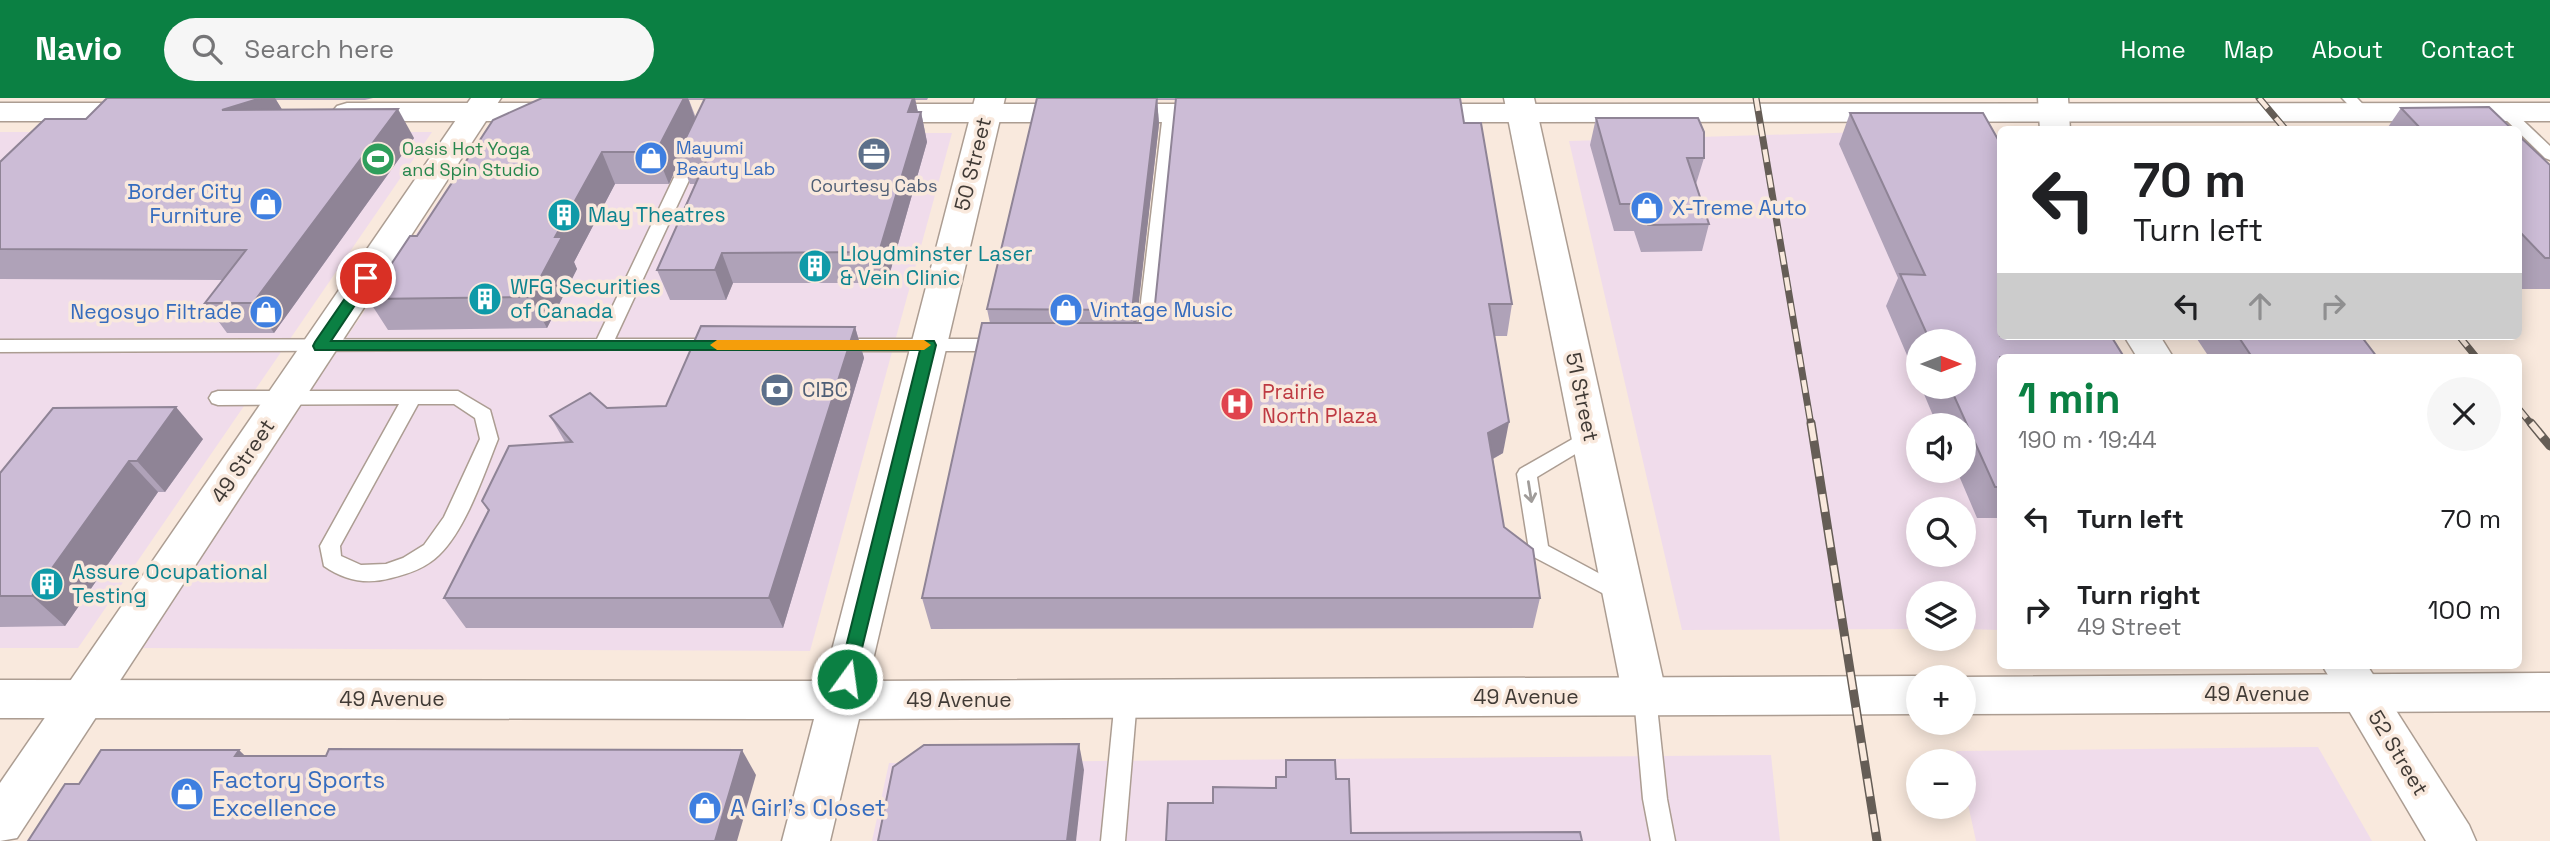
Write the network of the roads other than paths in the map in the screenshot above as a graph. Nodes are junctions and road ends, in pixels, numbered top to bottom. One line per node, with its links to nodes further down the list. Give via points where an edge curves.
1 (2189, 98): 15 (street)
2 (481, 105): 8 (street); 9 (street); 28 (street, 49 Street)
3 (988, 106): 11 (street); 12 (street); 25 (street, 50 Street)
4 (1521, 106): 14 (street); 17 (street); 33 (street, 51 Street)
5 (2356, 106): 15 (street); 16 (street)
6 (0, 112): 7 (street)
7 (174, 112)
8 (314, 112)
9 (588, 112)
10 (2550, 112): 16 (street)
11 (846, 113)
12 (1170, 113): 13 (street); 29 (lane, via 1145,346)
13 (1253, 113)
14 (1377, 113)
15 (2235, 113): 17 (street)
16 (2506, 113): 18 (lane)
17 (2054, 114)
18 (2520, 126)
19 (2522, 128): 21 (lane)
20 (701, 138): 22 (lane)
21 (2550, 155)
22 (603, 345): 23 (lane); 28 (lane)
23 (732, 345)
24 (814, 345): 25 (lane)
25 (929, 345): 26 (lane); 43 (street, 50 Street)
26 (1024, 345)
27 (0, 346): 28 (lane)
28 (320, 346): 32 (street, 49 Street)
29 (1132, 346)
30 (412, 397): 30 (lane, via 458,397 483,415 489,439 438,544 392,570 347,571 331,560 330,546); 32 (lane)
31 (218, 398): 32 (lane)
32 (285, 398): 41 (street, 49 Street)
33 (1590, 436): 34 (street, 51 Street); 34 (lane, one-way to 34, via 1527,474 1539,550)
34 (1624, 597): 39 (street, 51 Street)
35 (2353, 679): 36 (street, 49 Avenue); 38 (street, 49 Avenue); 48 (street, 52 Street)
36 (2550, 692)
37 (1906, 695): 39 (street, 49 Avenue)
38 (1976, 695)
39 (1645, 697): 42 (street, 49 Avenue); 47 (lane)
40 (0, 699): 41 (street, 49 Avenue)
41 (84, 699): 43 (street, 49 Avenue); 44 (street, 49 Street)
42 (1126, 699): 43 (street, 49 Avenue); 46 (lane)
43 (842, 701): 45 (street, 50 Street)
44 (0, 823)
45 (806, 841)
46 (1114, 841)
47 (1663, 841)
48 (2452, 841)

